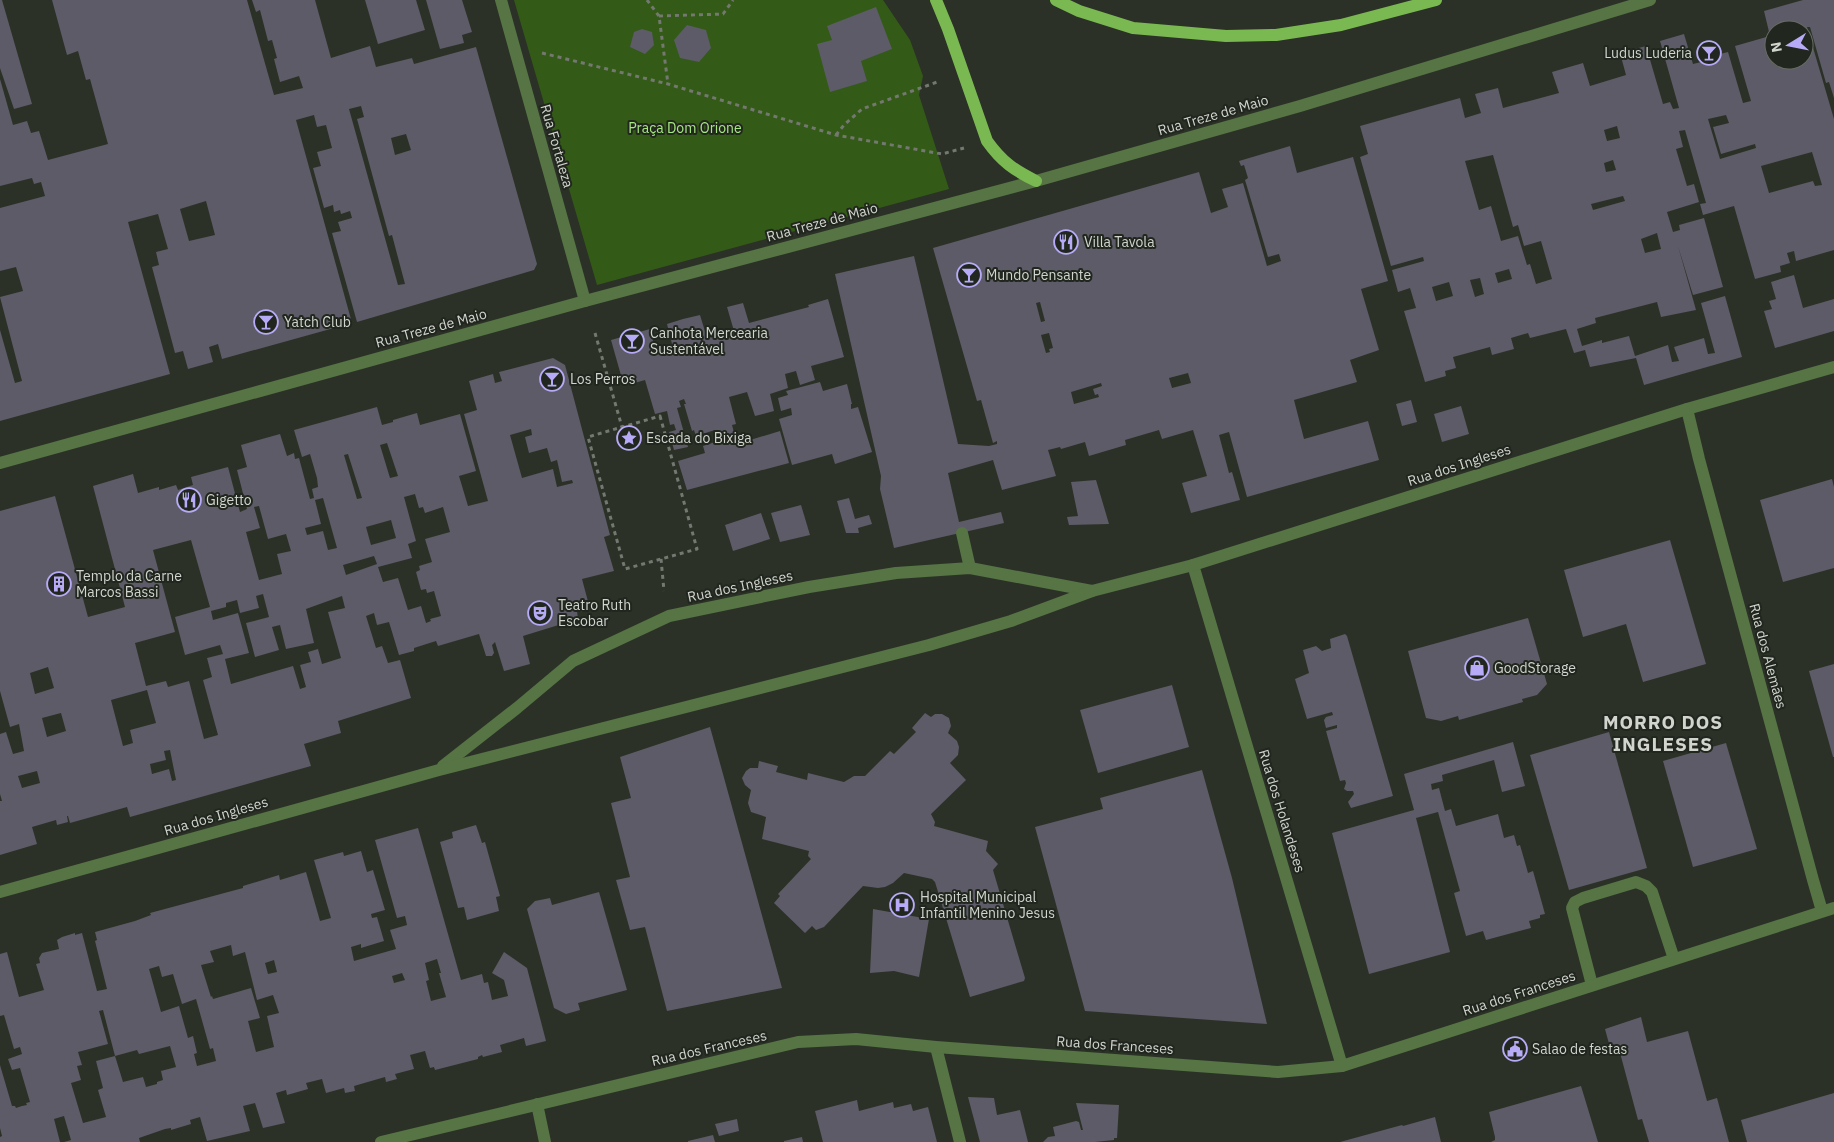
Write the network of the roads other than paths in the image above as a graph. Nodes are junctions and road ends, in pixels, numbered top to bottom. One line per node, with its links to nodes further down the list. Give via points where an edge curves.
1 (501, 0): 7 (street, Rua Fortaleza)
2 (936, 0): 6 (main road, via 988,141 1012,169)
3 (1056, 0): 4 (main road, via 1133,28 1226,36 1276,34 1341,25)
4 (1436, 0)
5 (1650, 0): 6 (street, Rua Treze de Maio, via 1300,106)
6 (1036, 181): 7 (street, Rua Treze de Maio)
7 (585, 300): 10 (street, Rua Treze de Maio)
8 (1834, 367): 9 (street, Rua dos Ingleses)
9 (1687, 409): 12 (street, Rua dos Ingleses); 17 (street, Rua dos Alemães)
10 (0, 463)
11 (962, 533): 13 (street)
12 (1193, 565): 14 (street, Rua dos Ingleses); 21 (street, Rua dos Holandeses)
13 (970, 568): 14 (street, Rua dos Ingleses); 15 (street, Rua dos Ingleses, via 896,573 669,616 573,661)
14 (1092, 591): 15 (street, Rua dos Ingleses, via 1011,621 928,645)
15 (440, 770): 16 (street, Rua dos Ingleses)
16 (0, 892)
17 (1828, 909): 18 (street, Rua dos Franceses)
18 (1674, 959): 19 (street, Rua dos Franceses); 19 (street, via 1652,892 1646,886 1636,882 1583,898 1572,908)
19 (1592, 985): 21 (street, Rua dos Franceses)
20 (936, 1047): 21 (street, Rua dos Franceses, via 1278,1072); 22 (street, Rua dos Franceses, via 856,1039 798,1042); 25 (street)
21 (1342, 1066)
22 (537, 1104): 23 (street, Rua dos Franceses); 24 (street)
23 (381, 1142)
24 (545, 1142)
25 (960, 1142)

